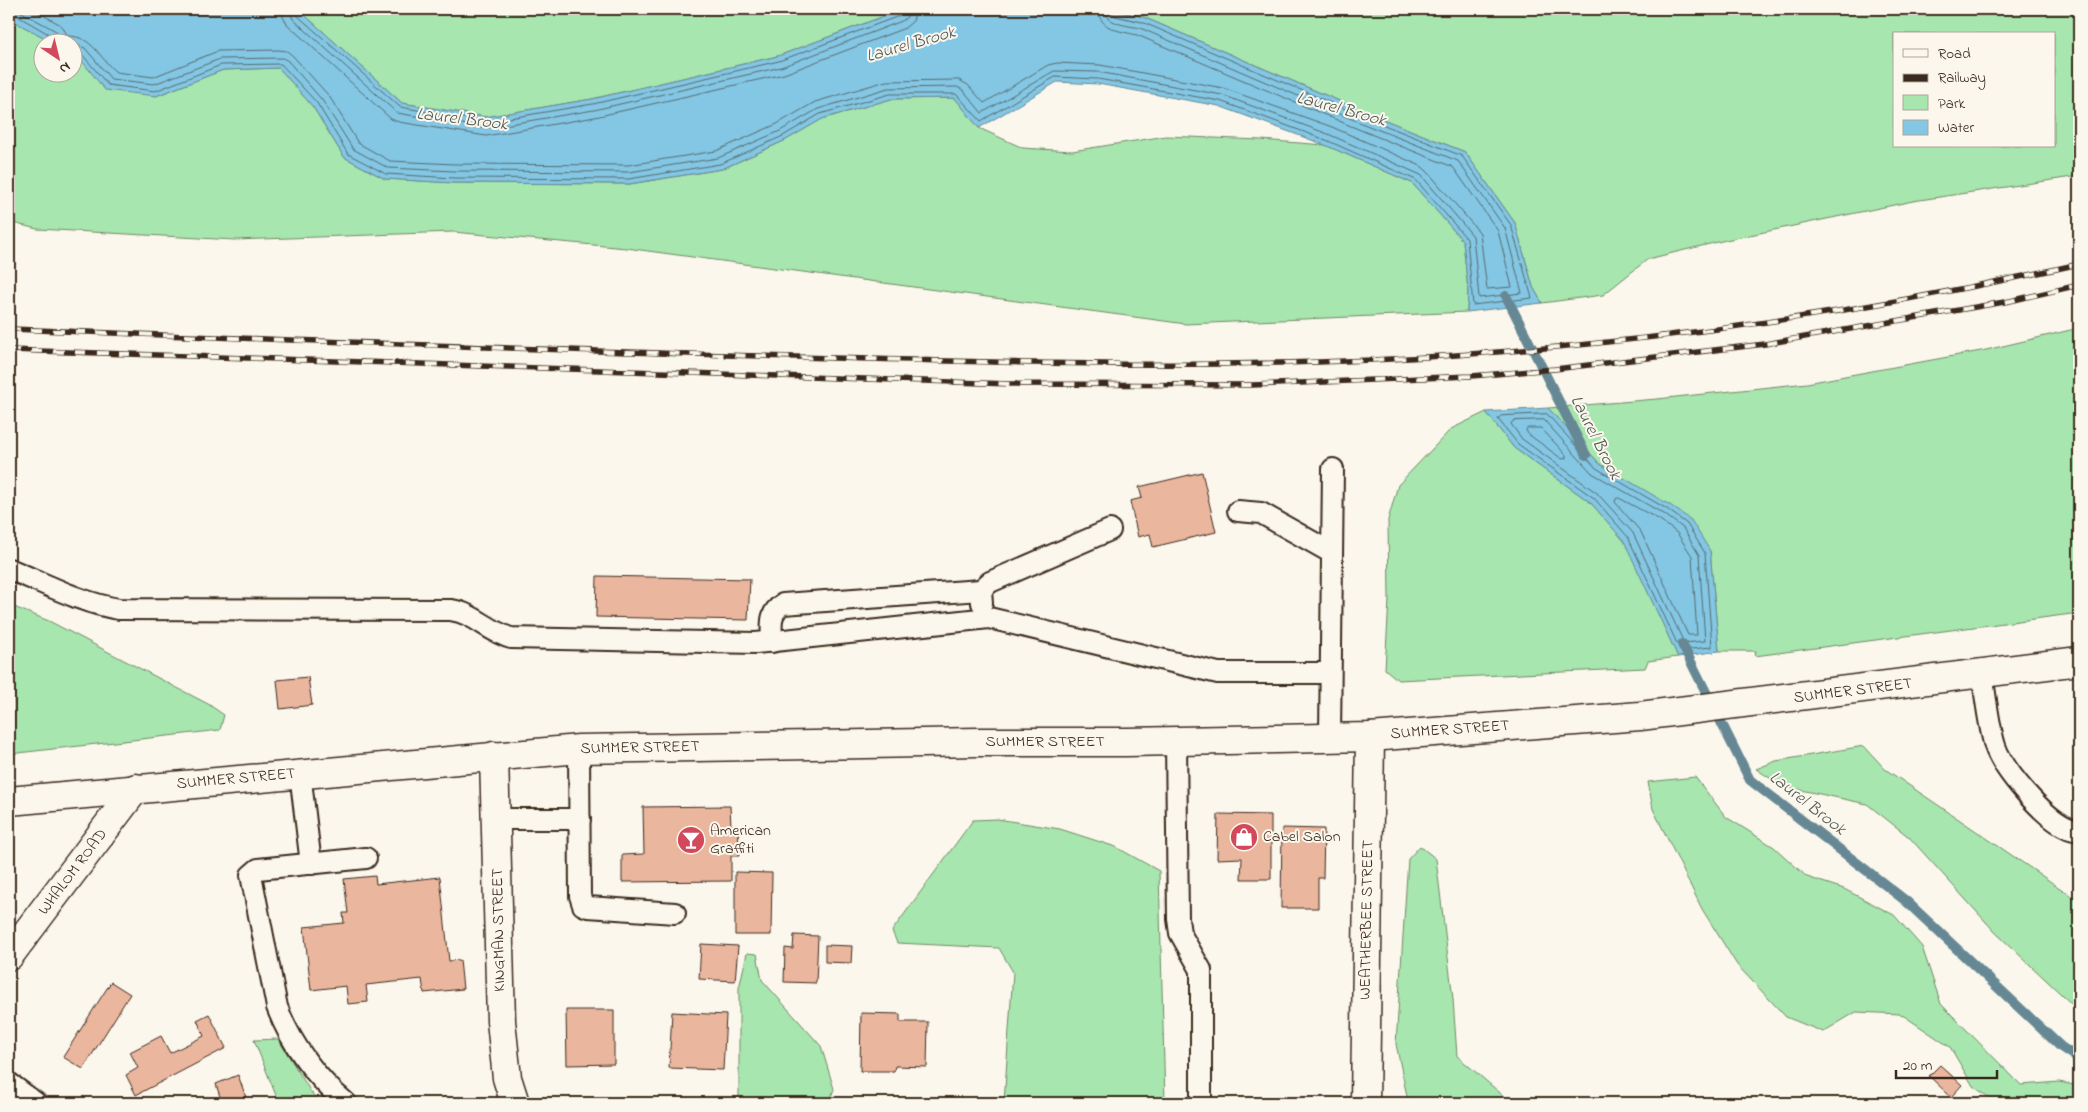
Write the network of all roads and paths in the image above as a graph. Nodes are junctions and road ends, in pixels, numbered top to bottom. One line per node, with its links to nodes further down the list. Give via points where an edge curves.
1 (1333, 469): 4 (lane)
2 (1238, 511): 4 (lane, via 1261,513)
3 (1110, 530): 6 (lane, via 990,582)
4 (1332, 553): 10 (lane)
5 (9, 569): 8 (lane, via 94,604 119,609 451,610 470,615 511,638)
6 (981, 590): 7 (lane); 8 (lane, via 783,604 775,609 772,616)
7 (983, 618): 8 (lane); 10 (lane, via 1218,673)
8 (772, 642)
9 (2079, 661): 11 (main road, SUMMER STREET)
10 (1330, 673): 13 (lane)
11 (1982, 674): 12 (main road, SUMMER STREET, via 1640,716); 22 (lane, via 1992,732 2001,761 2051,816 2068,828)
12 (1370, 736): 13 (main road, SUMMER STREET); 32 (main road, WEATHERBEE STREET)
13 (1330, 737): 14 (main road, SUMMER STREET)
14 (1176, 740): 15 (main road, SUMMER STREET); 31 (lane, via 1178,919 1180,933 1201,970)
15 (579, 748): 16 (main road, SUMMER STREET); 21 (lane)
16 (494, 756): 17 (main road, SUMMER STREET); 20 (main road, KINGMAN STREET)
17 (300, 773): 18 (main road, SUMMER STREET); 24 (lane)
18 (136, 788): 19 (main road, SUMMER STREET); 26 (main road, WHALOM ROAD)
19 (9, 800)
20 (496, 819): 21 (lane); 28 (main road, KINGMAN STREET, via 501,1021)
21 (580, 819): 25 (lane, via 580,896 583,905)
22 (2079, 831)
23 (366, 858): 24 (lane)
24 (311, 864): 30 (lane, via 258,869 251,875 277,1007 284,1025 313,1070)
25 (675, 913)
26 (9, 956)
27 (9, 1082): 29 (lane)
28 (509, 1101)
29 (36, 1103)
30 (346, 1103)
31 (1201, 1103)
32 (1365, 1103)

